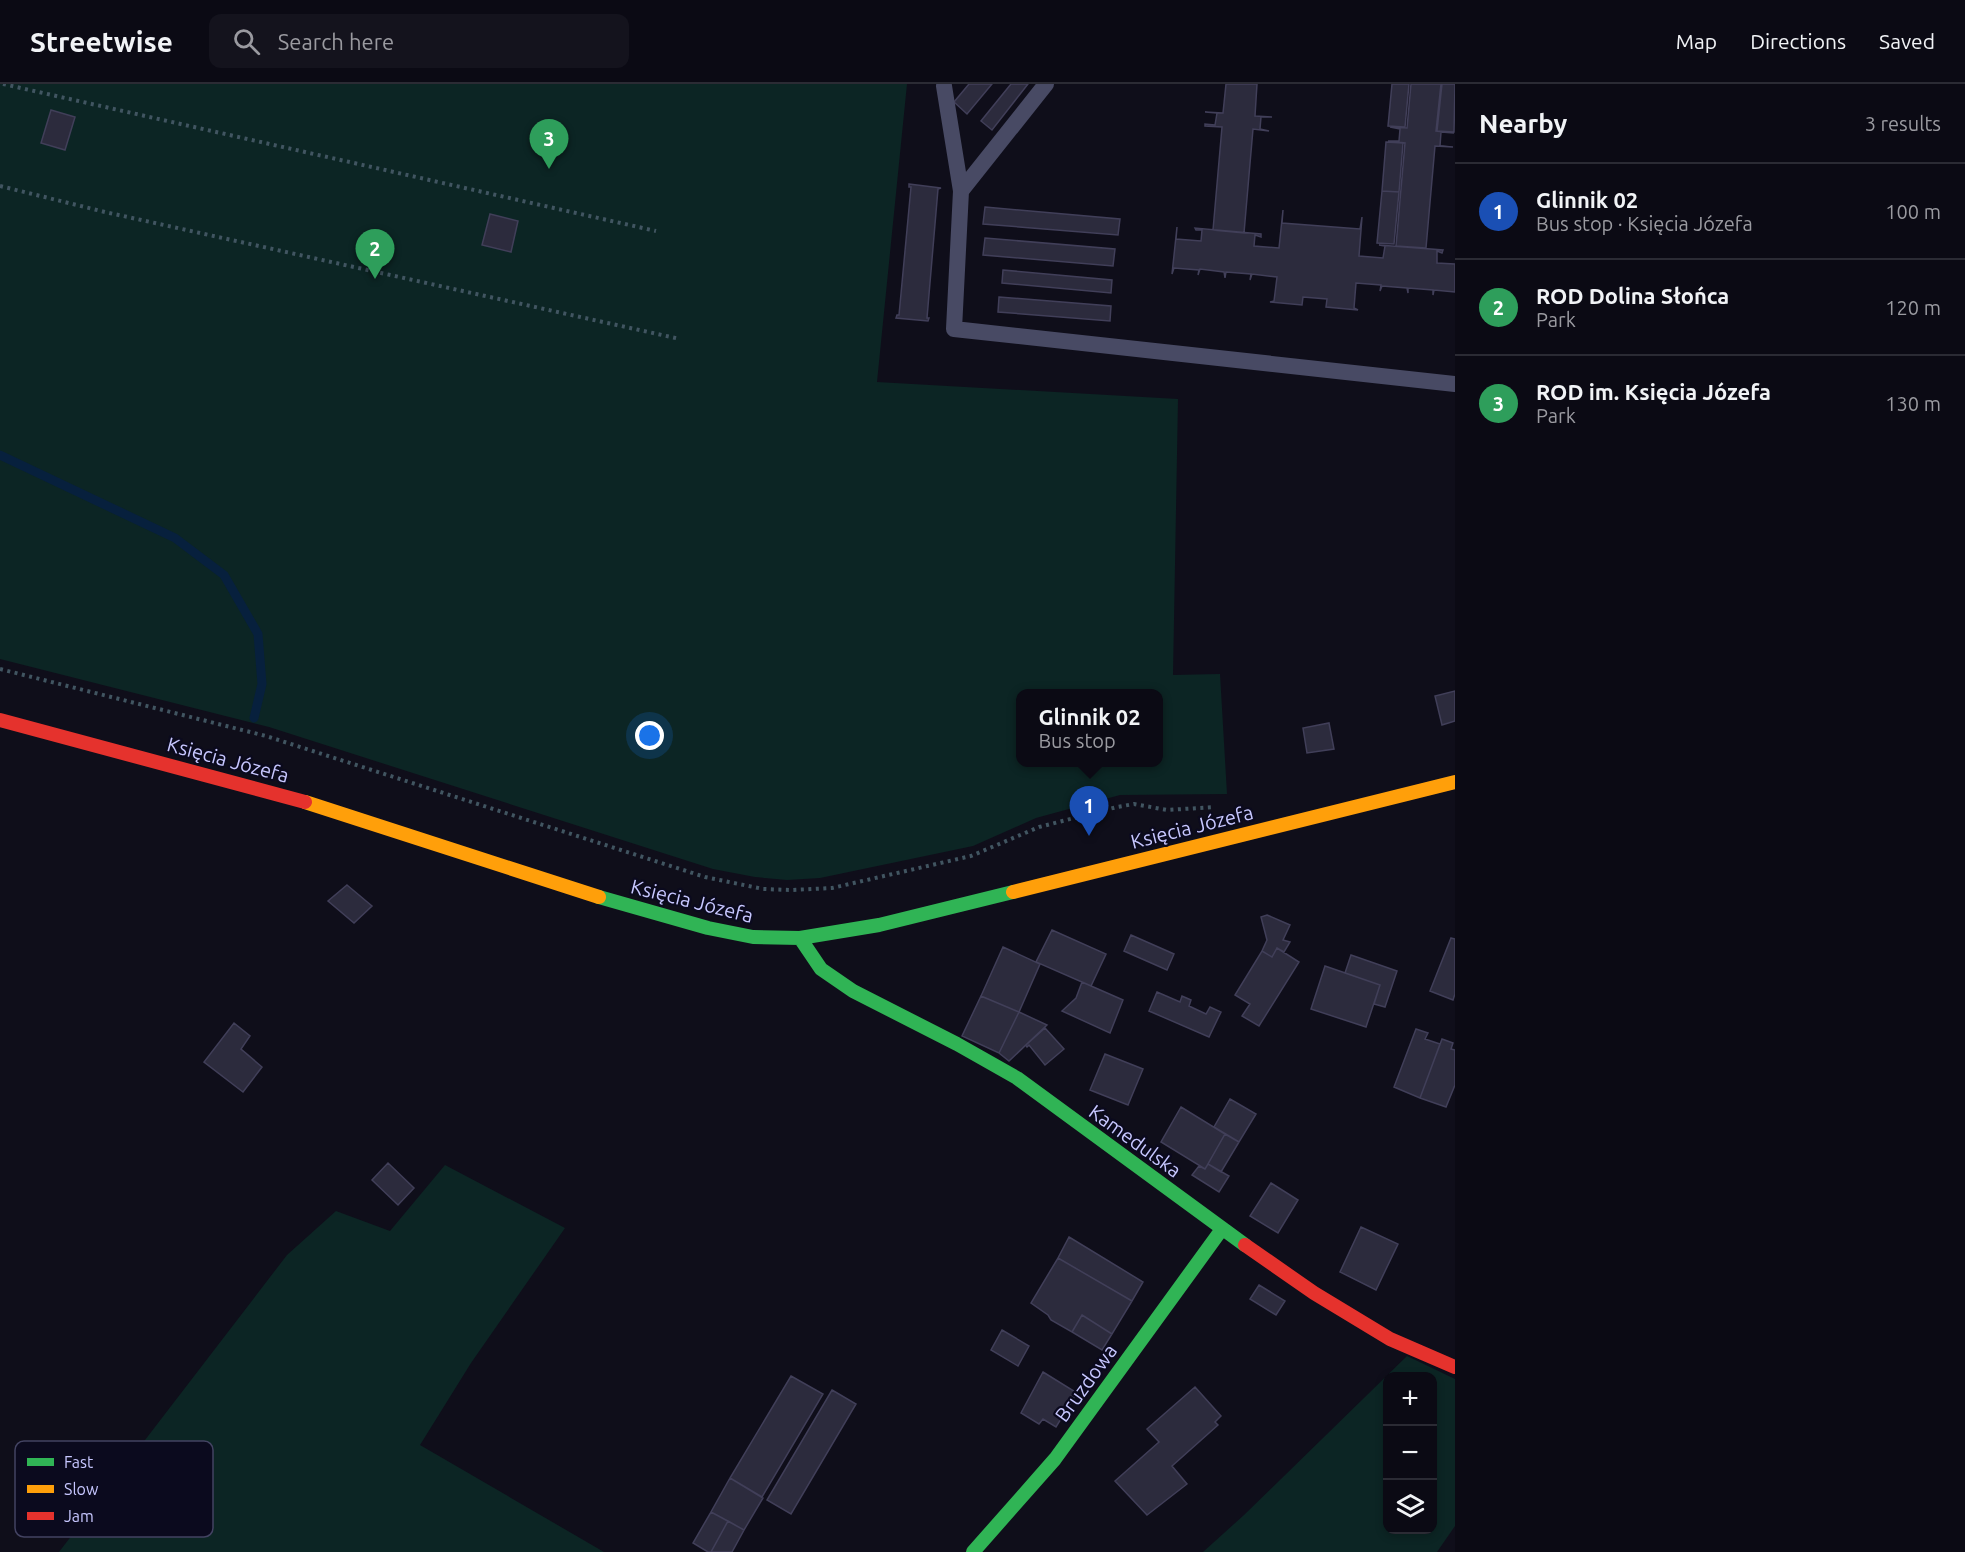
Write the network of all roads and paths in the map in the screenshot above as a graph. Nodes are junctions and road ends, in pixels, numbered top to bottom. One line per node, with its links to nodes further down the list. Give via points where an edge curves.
1 (3, 84): 6 (path)
2 (1046, 84): 5 (lane)
3 (944, 86): 5 (lane)
4 (0, 186): 7 (path)
5 (961, 191): 8 (lane, via 954,329)
6 (656, 231)
7 (680, 339)
8 (1455, 384)
9 (0, 669): 12 (path, via 266,736 705,877 763,889 832,888 960,859 1039,827 1117,807 1134,804 1167,810)
10 (0, 720): 13 (main road, Księcia Józefa, via 276,793 553,883 697,925 753,937)
11 (1455, 782): 13 (main road, Księcia Józefa, via 879,925)
12 (1223, 806)
13 (800, 938): 14 (main road, Kamedulska, via 821,969 853,991 1017,1078)
14 (1222, 1229): 15 (main road, Kamedulska, via 1314,1293 1390,1339); 16 (main road, Bruzdowa, via 1055,1459)
15 (1455, 1367)
16 (973, 1552)

